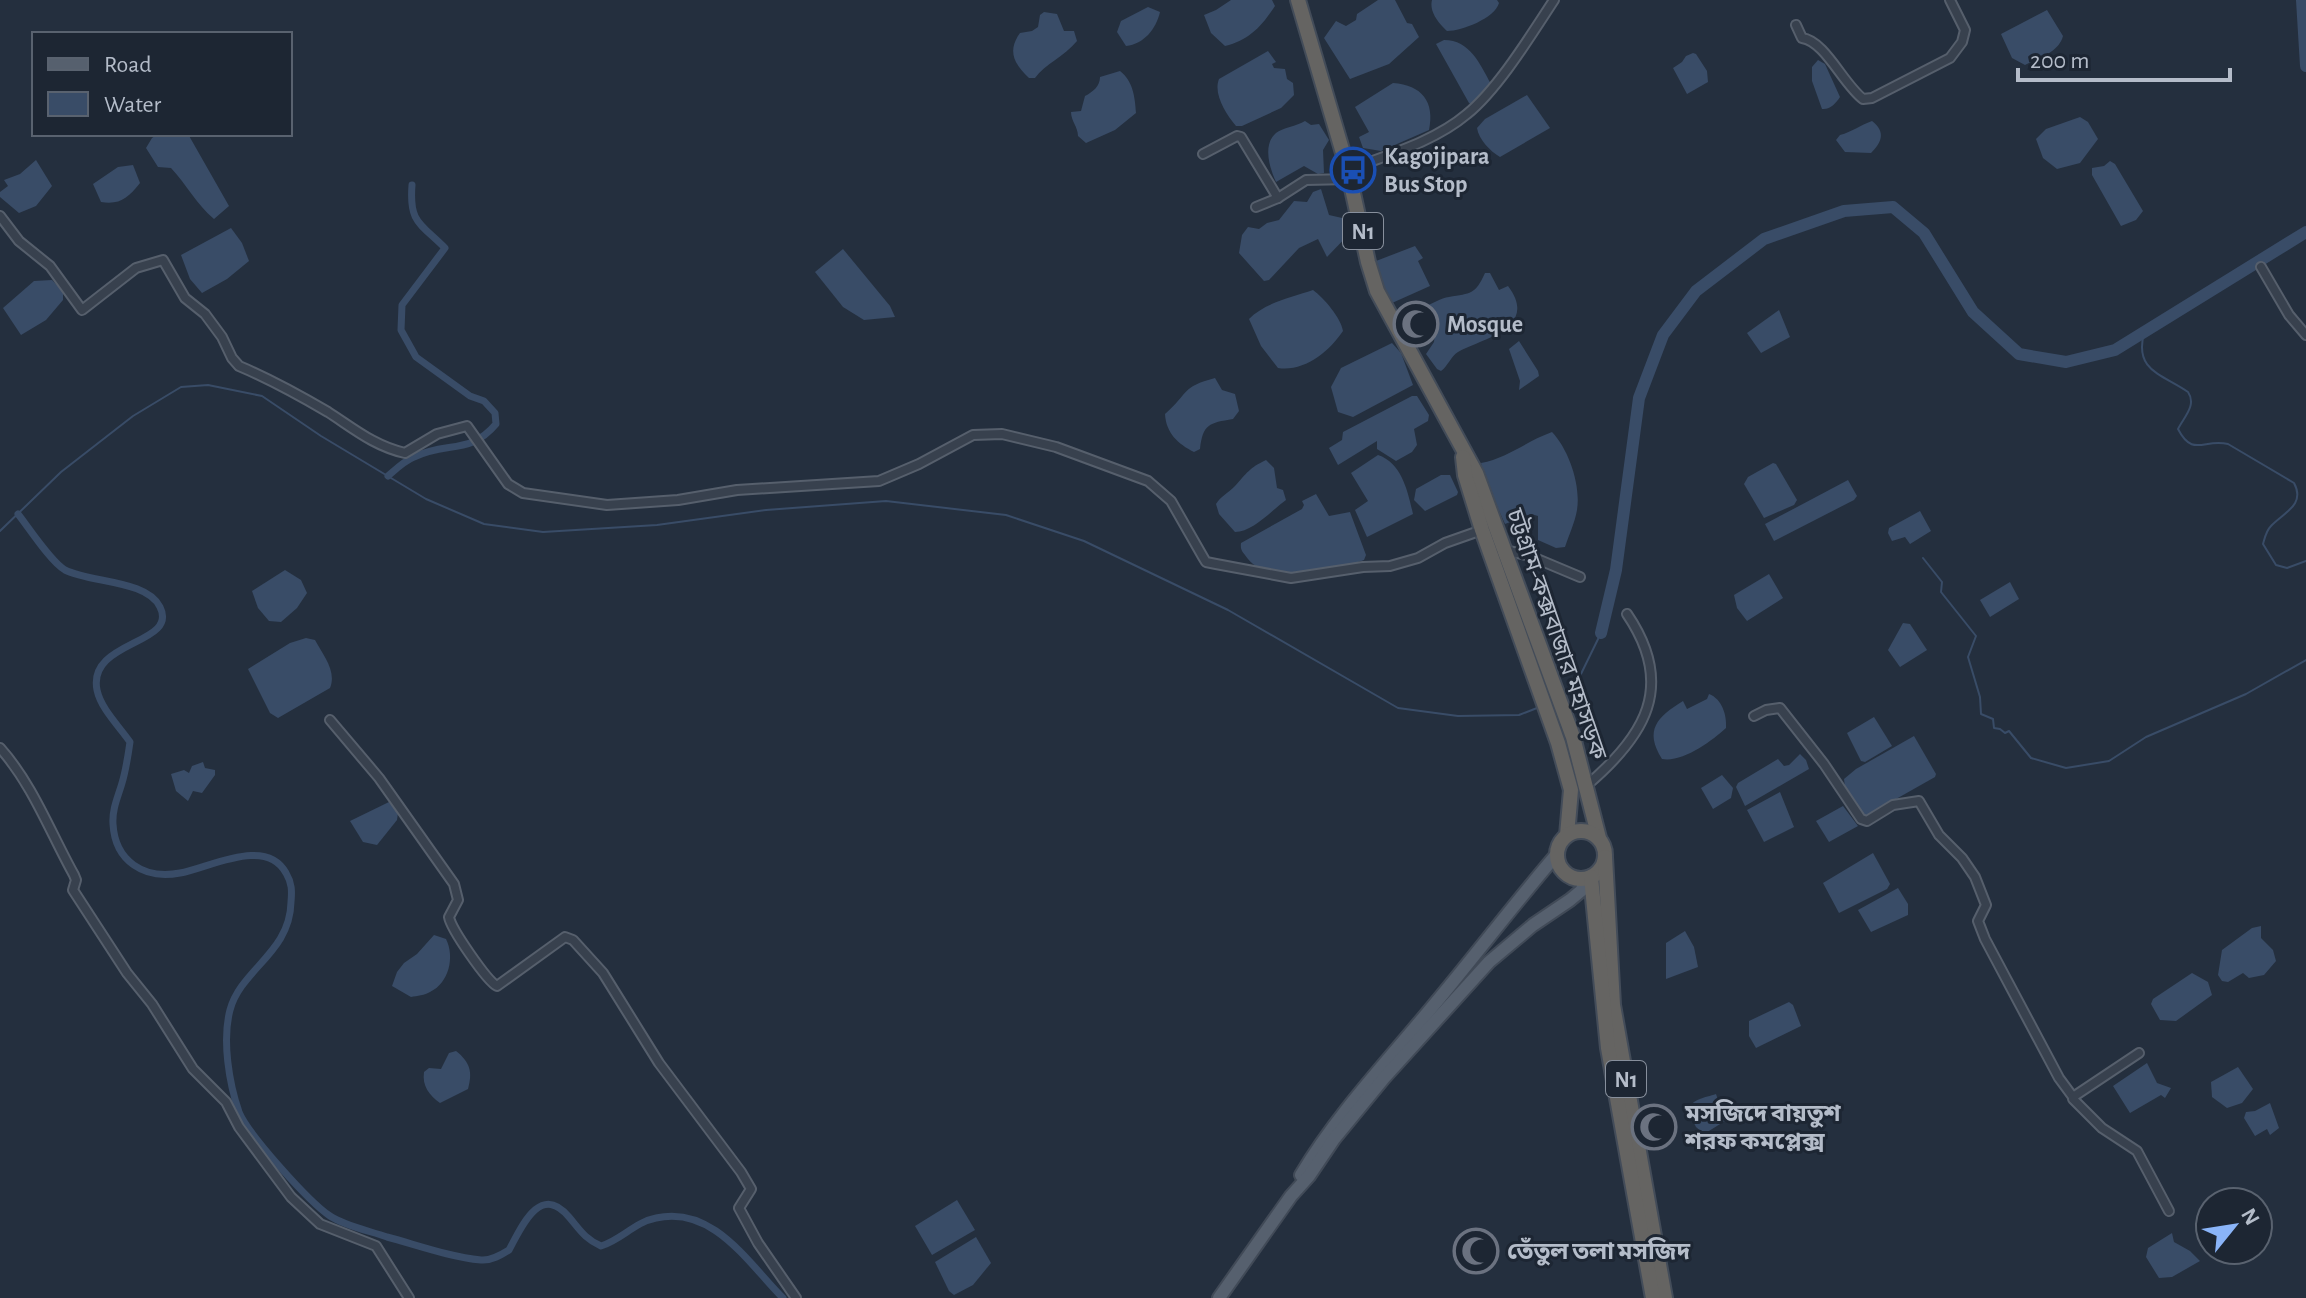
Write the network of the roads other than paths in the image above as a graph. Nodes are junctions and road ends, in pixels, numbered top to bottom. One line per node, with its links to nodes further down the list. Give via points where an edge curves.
1 (1298, 0): 6 (highway, চট্টগ্রাম-কক্সবাজার মহাসড়ক / N1)
2 (1554, 0): 6 (street, via 1468,114)
3 (1950, 0): 4 (street, via 1965,30 1950,58 1872,98 1863,99 1849,89 1822,49 1802,38)
4 (1796, 25)
5 (1203, 154): 7 (street, via 1241,137)
6 (1349, 174): 7 (street, via 1306,180); 12 (highway, চট্টগ্রাম-কক্সবাজার মহাসড়ক / N1, via 1377,291)
7 (1278, 198): 8 (street)
8 (1256, 207)
9 (0, 216): 13 (street, via 19,241 50,266 82,310 136,268 163,260 185,298 205,314 239,366 304,398 362,436 405,453 437,434 467,426 508,484 523,493 607,505 642,504 737,490 879,481 973,435 1002,434 1056,447 1148,481 1171,501 1206,562 1291,578 1390,566)
10 (2261, 267): 11 (street)
11 (2306, 335)
12 (1462, 449): 13 (highway, চট্টগ্রাম-কক্সবাজার মহাসড়ক / N1); 15 (highway, চট্টগ্রাম-কক্সবাজার মহাসড়ক / N1)
13 (1482, 530): 14 (highway, চট্টগ্রাম-কক্সবাজার মহাসড়ক / N1)
14 (1489, 548): 15 (street); 18 (highway, চট্টগ্রাম-কক্সবাজার মহাসড়ক / N1)
15 (1505, 550): 16 (street); 18 (highway, চট্টগ্রাম-কক্সবাজার মহাসড়ক / N1)
16 (1580, 577)
17 (1627, 614): 22 (street, via 1644,643 1652,691 1627,748)
18 (1539, 668): 22 (highway, চট্টগ্রাম-কক্সবাজার মহাসড়ক / N1, via 1573,737); 23 (highway, চট্টগ্রাম-কক্সবাজার মহাসড়ক / N1, via 1571,790)
19 (1754, 716): 29 (street, via 1780,708 1861,819 1919,801 1939,835 1975,877 1986,905 1978,921 1985,939)
20 (330, 720): 33 (street, via 379,778 454,884 458,900 449,917 451,927 488,981 497,986 565,937 603,973 659,1063 741,1172 751,1189 739,1208)
21 (0, 748): 32 (street, via 37,801 74,875 73,890 82,907 193,1069 226,1102 291,1197 320,1224 376,1246)
22 (1586, 787): 24 (highway, চট্টগ্রাম-কক্সবাজার মহাসড়ক / N1)
23 (1567, 835): 24 (highway, via 1580,830); 25 (highway, N1)
24 (1599, 838): 26 (highway, N1)
25 (1557, 854): 27 (highway, via 1567,874); 30 (main road, via 1328,1131)
26 (1605, 857): 27 (highway, via 1600,870); 36 (highway, N1, via 1613,1005)
27 (1588, 878): 30 (main road, via 1582,890 1489,962 1384,1078); 35 (highway, N1, via 1608,1048)
28 (2139, 1053): 29 (street)
29 (2073, 1097): 31 (street, via 2102,1128 2137,1151)
30 (1291, 1196): 34 (main road)
31 (2169, 1211)
32 (409, 1298)
33 (796, 1298)
34 (1219, 1298)
35 (1653, 1298)
36 (1665, 1298)

